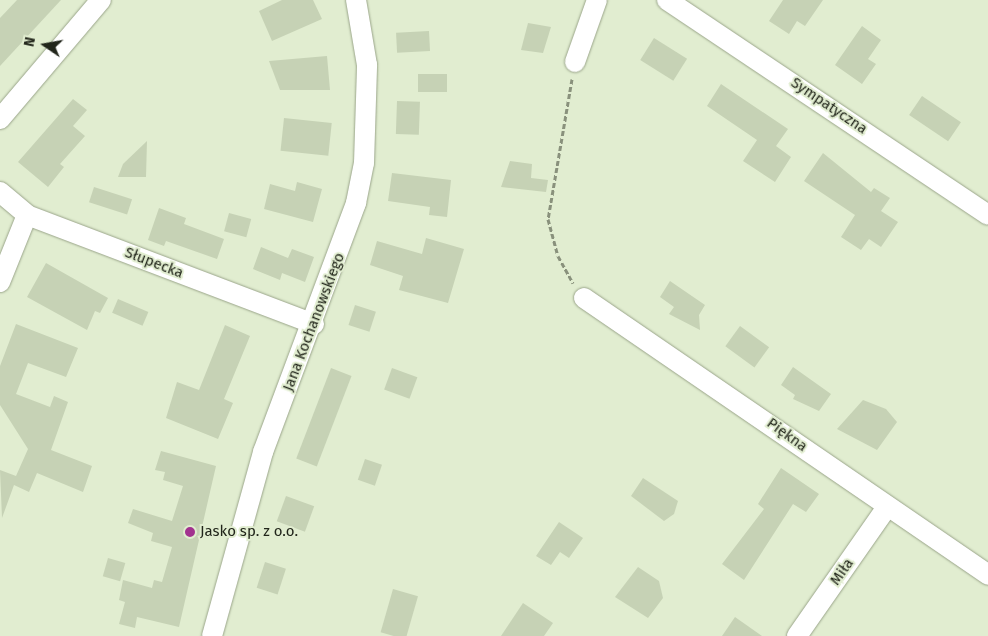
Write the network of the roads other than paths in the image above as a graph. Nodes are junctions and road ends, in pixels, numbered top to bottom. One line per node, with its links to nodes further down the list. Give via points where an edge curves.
1 (102, 0): 6 (street)
2 (356, 0): 12 (street, Jana Kochanowskiego, via 367,65 364,163 356,203)
3 (597, 0): 5 (street)
4 (667, 0): 9 (street, Sympatyczna)
5 (575, 62)
6 (0, 119)
7 (0, 192): 8 (street, Słupecka)
8 (27, 215): 10 (street); 12 (street, Słupecka)
9 (988, 215)
10 (0, 282)
11 (584, 298): 13 (street, Piękna)
12 (314, 324): 15 (street, Jana Kochanowskiego, via 263,452)
13 (887, 507): 14 (street, Piękna); 16 (street, Miła)
14 (988, 576)
15 (212, 636)
16 (797, 636)

